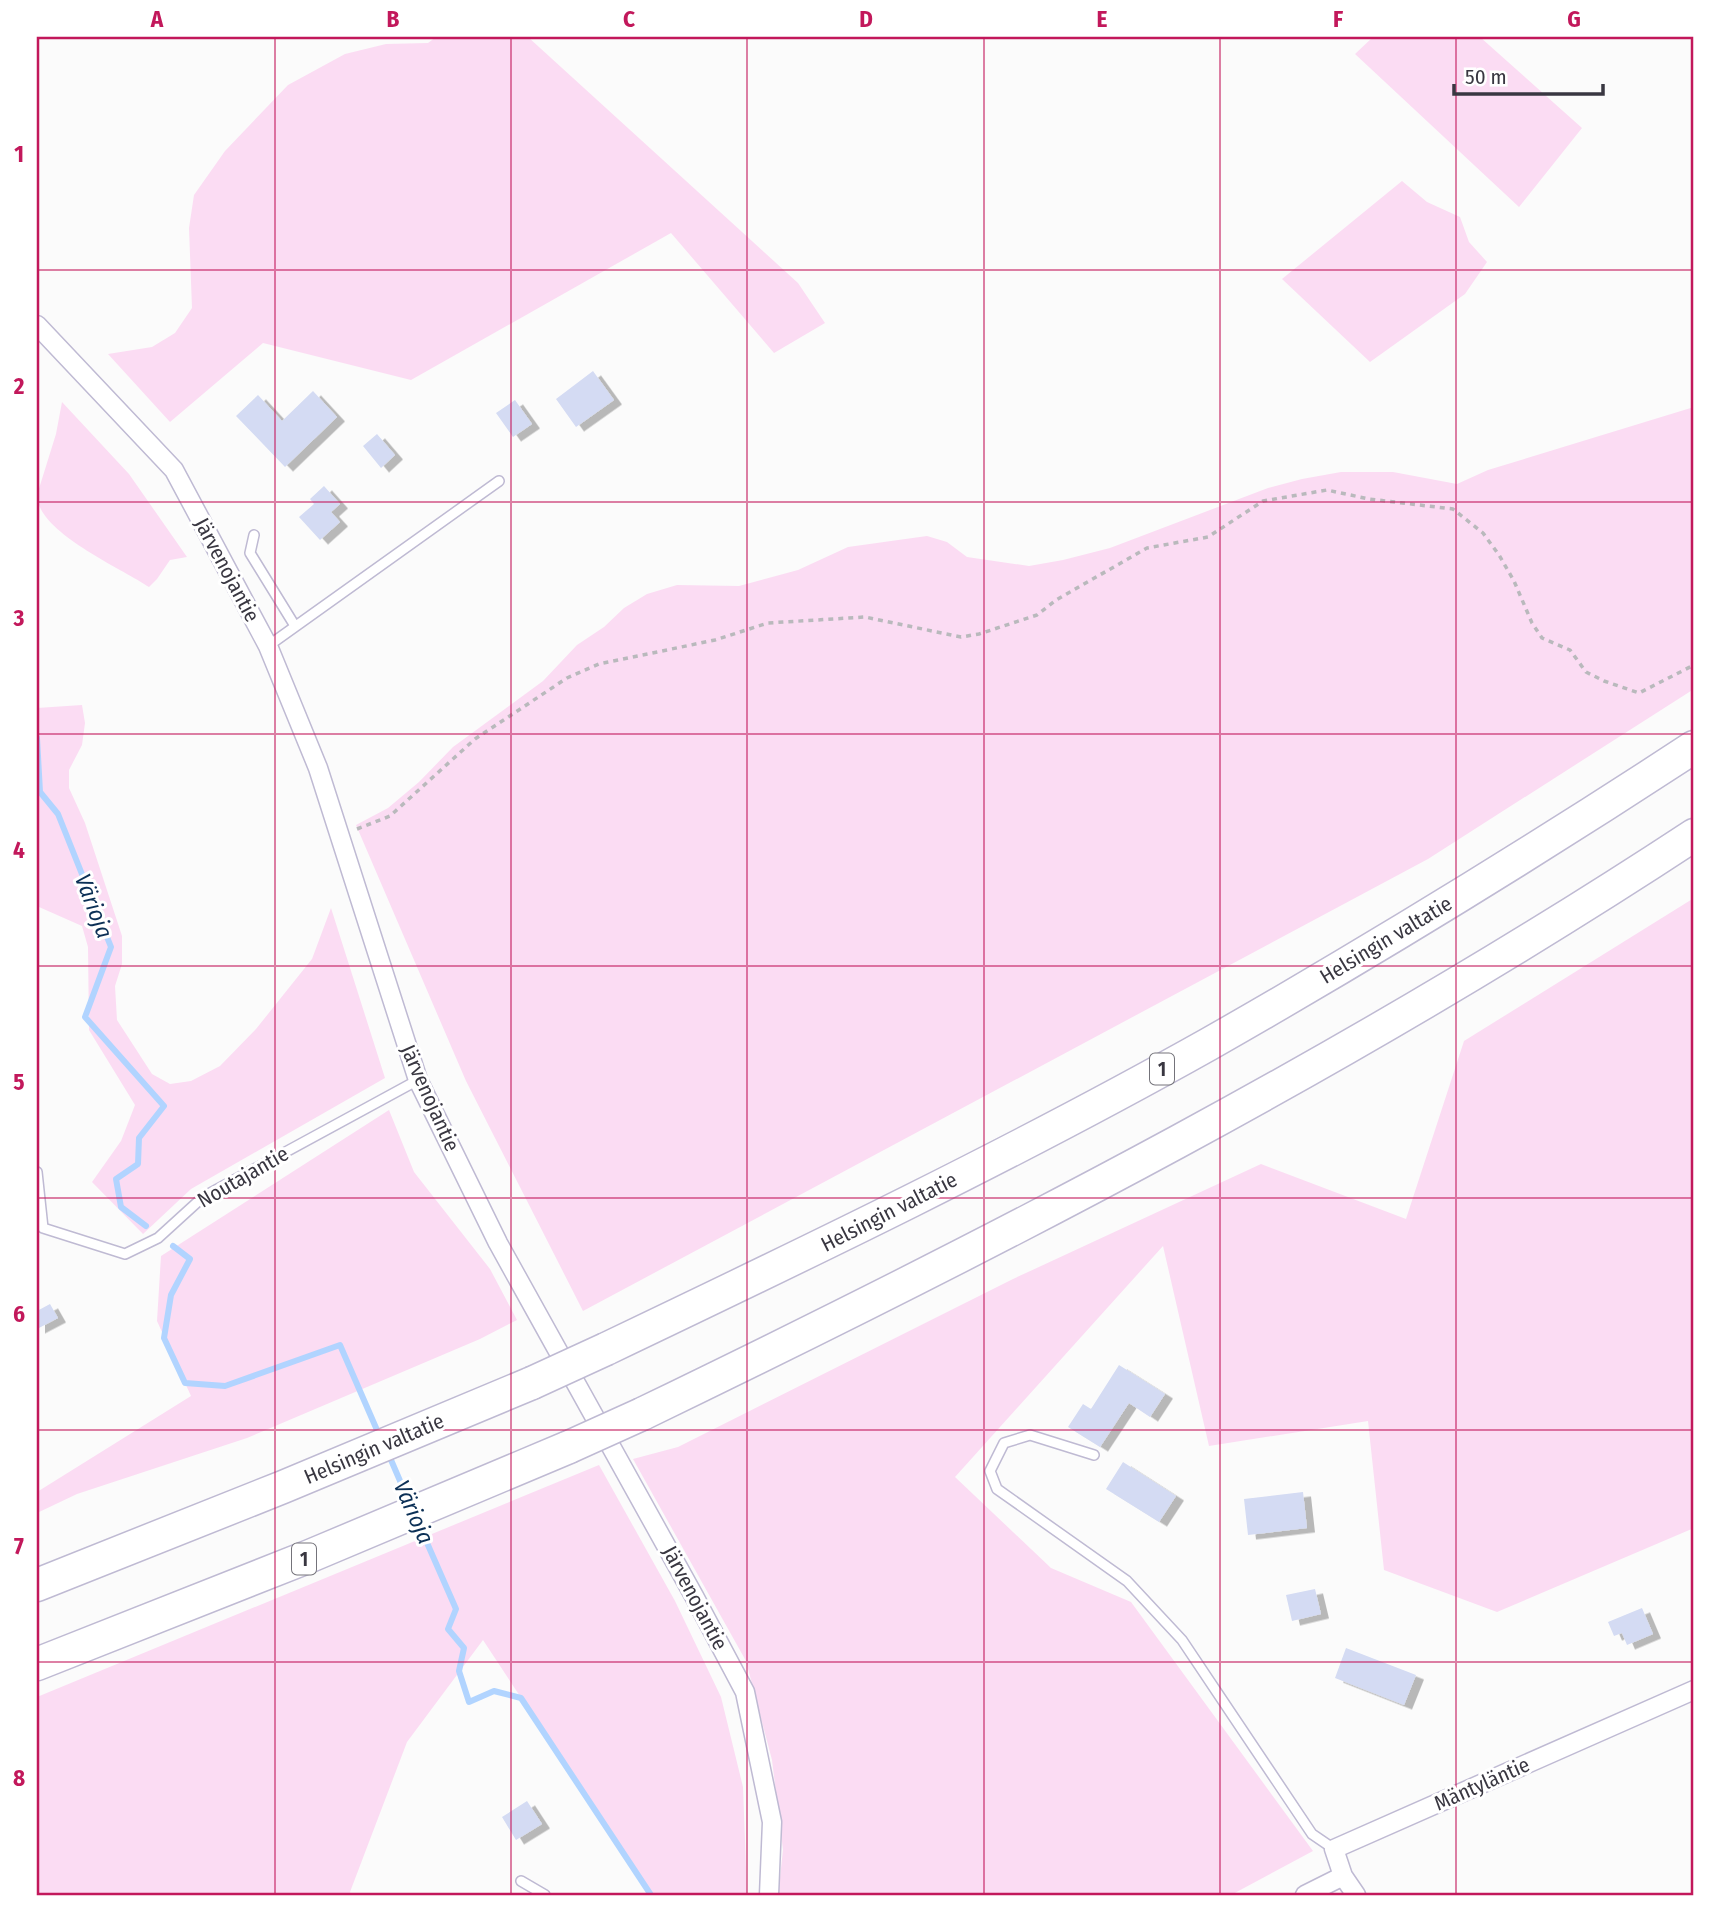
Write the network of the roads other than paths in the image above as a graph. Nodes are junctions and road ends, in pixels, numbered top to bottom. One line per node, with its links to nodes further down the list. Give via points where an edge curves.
1 (37, 326): 5 (street, Järvenojantie, via 174,470)
2 (499, 481): 4 (lane)
3 (254, 535): 4 (lane, via 250,553)
4 (295, 626): 5 (lane)
5 (268, 646): 8 (street, Järvenojantie, via 318,768)
6 (1694, 747): 12 (highway, Helsingin valtatie / 1, bridge, via 1485,881 1207,1045 825,1244 532,1382)
7 (1694, 835): 13 (highway, 1, bridge, via 1594,901 1242,1109 884,1296 569,1447)
8 (418, 1080): 10 (lane, Noutajantie, via 204,1197 158,1238 125,1254); 19 (street, Järvenojantie, via 498,1243 745,1692 772,1822)
9 (37, 1172): 10 (lane, Noutajantie)
10 (40, 1229)
11 (1094, 1455): 15 (lane, via 1030,1435 1004,1443 990,1471 997,1489 1126,1581 1182,1640 1312,1833)
12 (37, 1585)
13 (37, 1664)
14 (1694, 1690): 15 (street, Mäntyläntie)
15 (1334, 1850): 16 (street)
16 (1343, 1876): 20 (street); 21 (street)
17 (521, 1881): 18 (lane)
18 (545, 1895)
19 (769, 1895)
20 (1305, 1895)
21 (1356, 1895)

